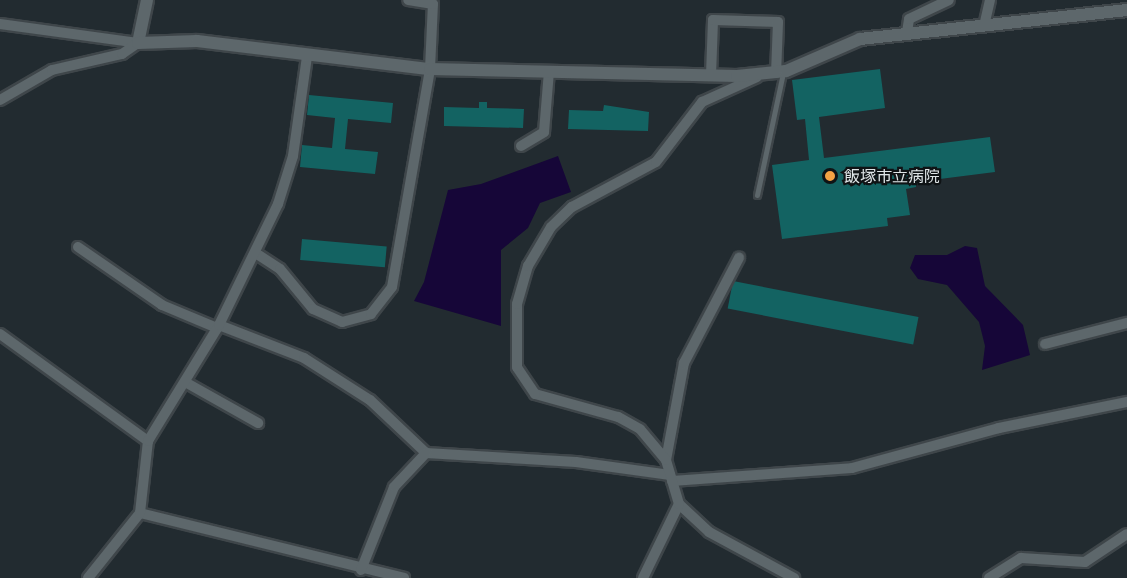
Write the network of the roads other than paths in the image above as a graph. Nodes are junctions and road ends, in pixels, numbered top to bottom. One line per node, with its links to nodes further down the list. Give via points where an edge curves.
1 (147, 0): 9 (street)
2 (408, 0): 11 (street, via 433,4)
3 (950, 0): 8 (street, via 909,18)
4 (990, 0): 7 (street)
5 (1127, 10): 7 (street)
6 (0, 24): 9 (street)
7 (984, 26): 8 (street)
8 (907, 32): 13 (street, via 836,45)
9 (138, 43): 10 (street, via 197,41); 15 (street, via 122,54 52,70)
10 (307, 57): 11 (street); 19 (street, via 293,156)
11 (430, 69): 12 (street); 19 (street, via 404,239 392,287 376,309 342,322 327,318 280,269)
12 (549, 71): 14 (street); 16 (street, via 544,132)
13 (774, 73): 14 (street); 14 (street, via 778,22 713,20); 17 (lane); 30 (street, via 723,88 702,102 656,162 558,220 528,266 517,304 517,367 535,393 618,417 640,429)
14 (711, 75)
15 (0, 100)
16 (521, 146)
17 (757, 195)
18 (78, 248): 22 (street, via 162,305)
19 (257, 254): 22 (street)
20 (739, 258): 30 (street, via 684,363)
21 (1127, 323): 24 (street)
22 (218, 326): 25 (street); 29 (street, via 304,358 370,400)
23 (0, 334): 28 (street)
24 (1045, 344)
25 (185, 382): 27 (street); 28 (street)
26 (1127, 402): 31 (street, via 999,428 852,468)
27 (258, 423)
28 (148, 441): 33 (street)
29 (426, 453): 31 (street, via 576,462); 35 (street, via 394,487)
30 (666, 459): 31 (street)
31 (671, 478): 32 (street)
32 (679, 504): 38 (street); 39 (street, via 709,532)
33 (140, 513): 35 (street); 36 (street)
34 (1127, 534): 40 (street, via 1085,562 1022,558)
35 (361, 570): 37 (street)
36 (88, 578)
37 (404, 578)
38 (643, 578)
39 (794, 578)
40 (989, 578)

